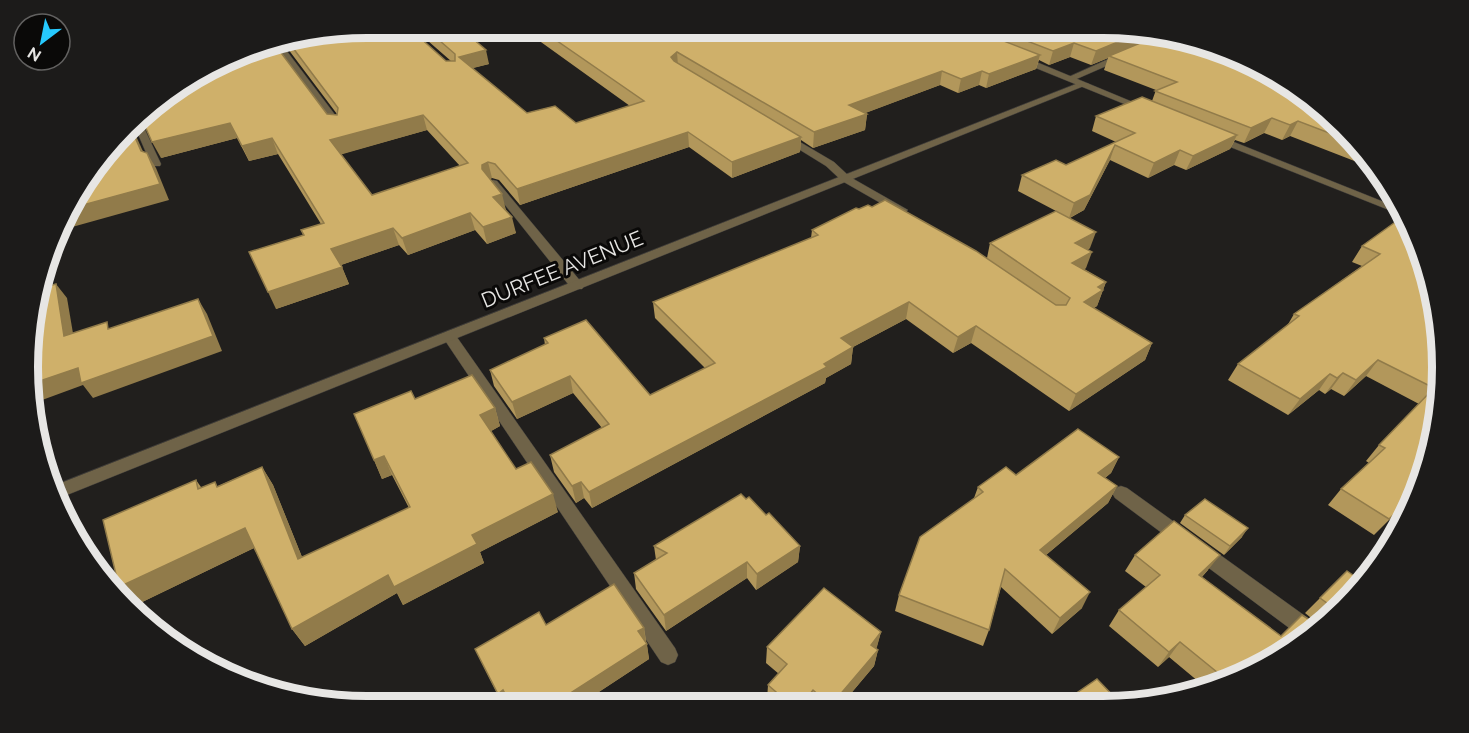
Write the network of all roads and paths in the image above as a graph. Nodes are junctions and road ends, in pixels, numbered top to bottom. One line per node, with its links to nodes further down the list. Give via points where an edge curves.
1 (281, 49): 7 (street)
2 (1006, 52): 4 (street)
3 (1132, 52): 4 (street)
4 (1069, 78): 5 (street)
5 (1084, 84): 6 (street); 12 (street, DURFEE AVENUE)
6 (1156, 114)
7 (338, 126)
8 (770, 127): 12 (street, via 830,164)
9 (140, 128): 11 (street)
10 (1207, 134): 14 (street)
11 (156, 164)
12 (846, 179): 15 (street); 16 (street, DURFEE AVENUE)
13 (493, 183): 16 (street)
14 (1391, 208)
15 (914, 218)
16 (577, 286): 17 (street, DURFEE AVENUE)
17 (449, 336): 18 (street, DURFEE AVENUE); 21 (street)
18 (62, 490)
19 (1121, 493): 20 (street)
20 (1304, 627)
21 (668, 655)

